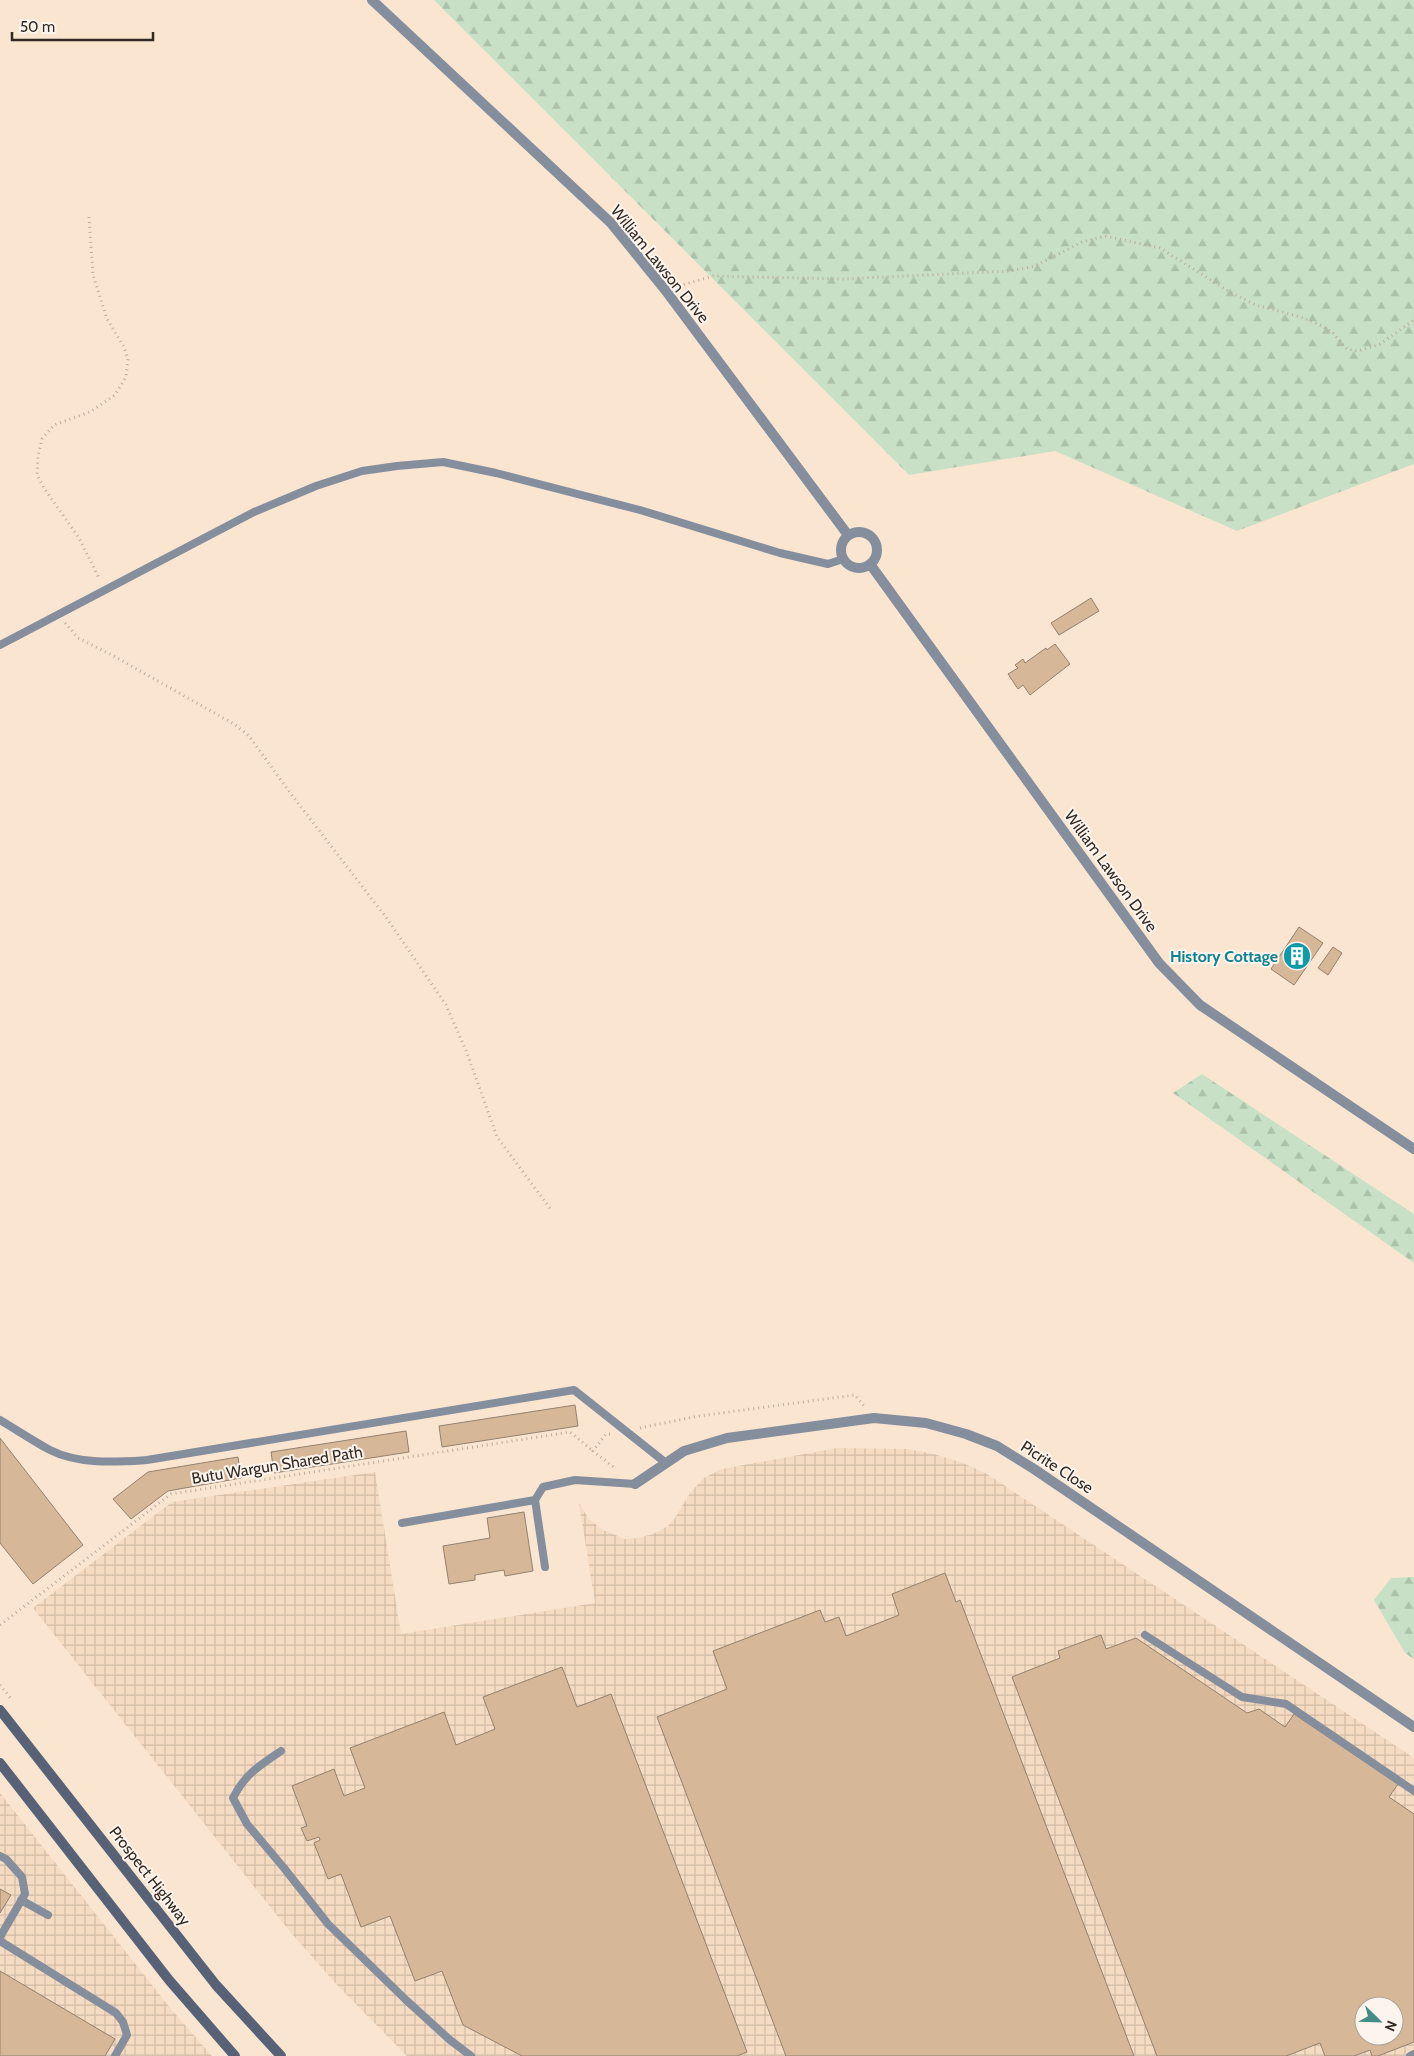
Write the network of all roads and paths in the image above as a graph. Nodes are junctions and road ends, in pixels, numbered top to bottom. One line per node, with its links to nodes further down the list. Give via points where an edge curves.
1 (372, 0): 5 (street, William Lawson Drive, via 611,222)
2 (89, 217): 8 (path, via 93,275 107,319 124,346 128,359 126,377 115,395 90,412 54,426 48,432 42,439 36,475 78,538)
3 (689, 282): 4 (path, via 713,276 843,279 1010,271 1035,266 1082,242 1105,236 1160,248 1230,292 1322,326 1347,349 1358,351 1380,344)
4 (1414, 320)
5 (848, 535): 6 (street, via 842,543); 7 (street, via 860,531 871,536 877,547)
6 (843, 558): 7 (street, via 852,566); 8 (lane, via 828,564 780,553 640,510 496,472 443,462 362,471 316,486 254,512)
7 (870, 564): 11 (street, William Lawson Drive, via 1159,963 1200,1005)
8 (104, 590): 9 (lane)
9 (60, 614): 10 (lane); 12 (path, via 78,638 234,724 249,736 388,920 446,1005 497,1137)
10 (0, 645)
11 (1414, 1149)
12 (552, 1211)
13 (874, 1418): 15 (path, via 855,1395 699,1416); 17 (street, Picrite Close, via 727,1438 684,1451); 25 (street, Picrite Close, via 926,1423 997,1446)
14 (0, 1420): 15 (lane, via 52,1451 74,1458 131,1461 574,1390)
15 (625, 1431): 16 (path, via 606,1434); 17 (lane)
16 (593, 1451): 18 (path, Butu Wargun Shared Path); 22 (path, Butu Wargun Shared Path, via 570,1432 171,1494)
17 (666, 1463): 18 (street, Picrite Close)
18 (635, 1484): 19 (lane, via 575,1480 543,1487)
19 (535, 1500): 20 (lane); 21 (lane)
20 (402, 1523)
21 (545, 1567)
22 (0, 1625)
23 (1145, 1635): 28 (lane, via 1242,1697 1286,1704)
24 (0, 1710): 37 (main road, Prospect Highway, via 210,1979)
25 (1414, 1727)
26 (281, 1751): 38 (lane, via 241,1782 233,1798 247,1824 328,1924 406,2000)
27 (0, 1763): 36 (main road, via 169,1980)
28 (1414, 1791)
29 (0, 1856): 30 (lane, via 22,1877 25,1894)
30 (22, 1900): 31 (lane); 32 (lane)
31 (48, 1915)
32 (0, 1937)
33 (0, 1941): 35 (lane, via 116,2013 127,2035)
34 (1414, 2054): 39 (lane)
35 (115, 2056)
36 (235, 2056)
37 (281, 2056)
38 (471, 2056)
39 (1410, 2056)

